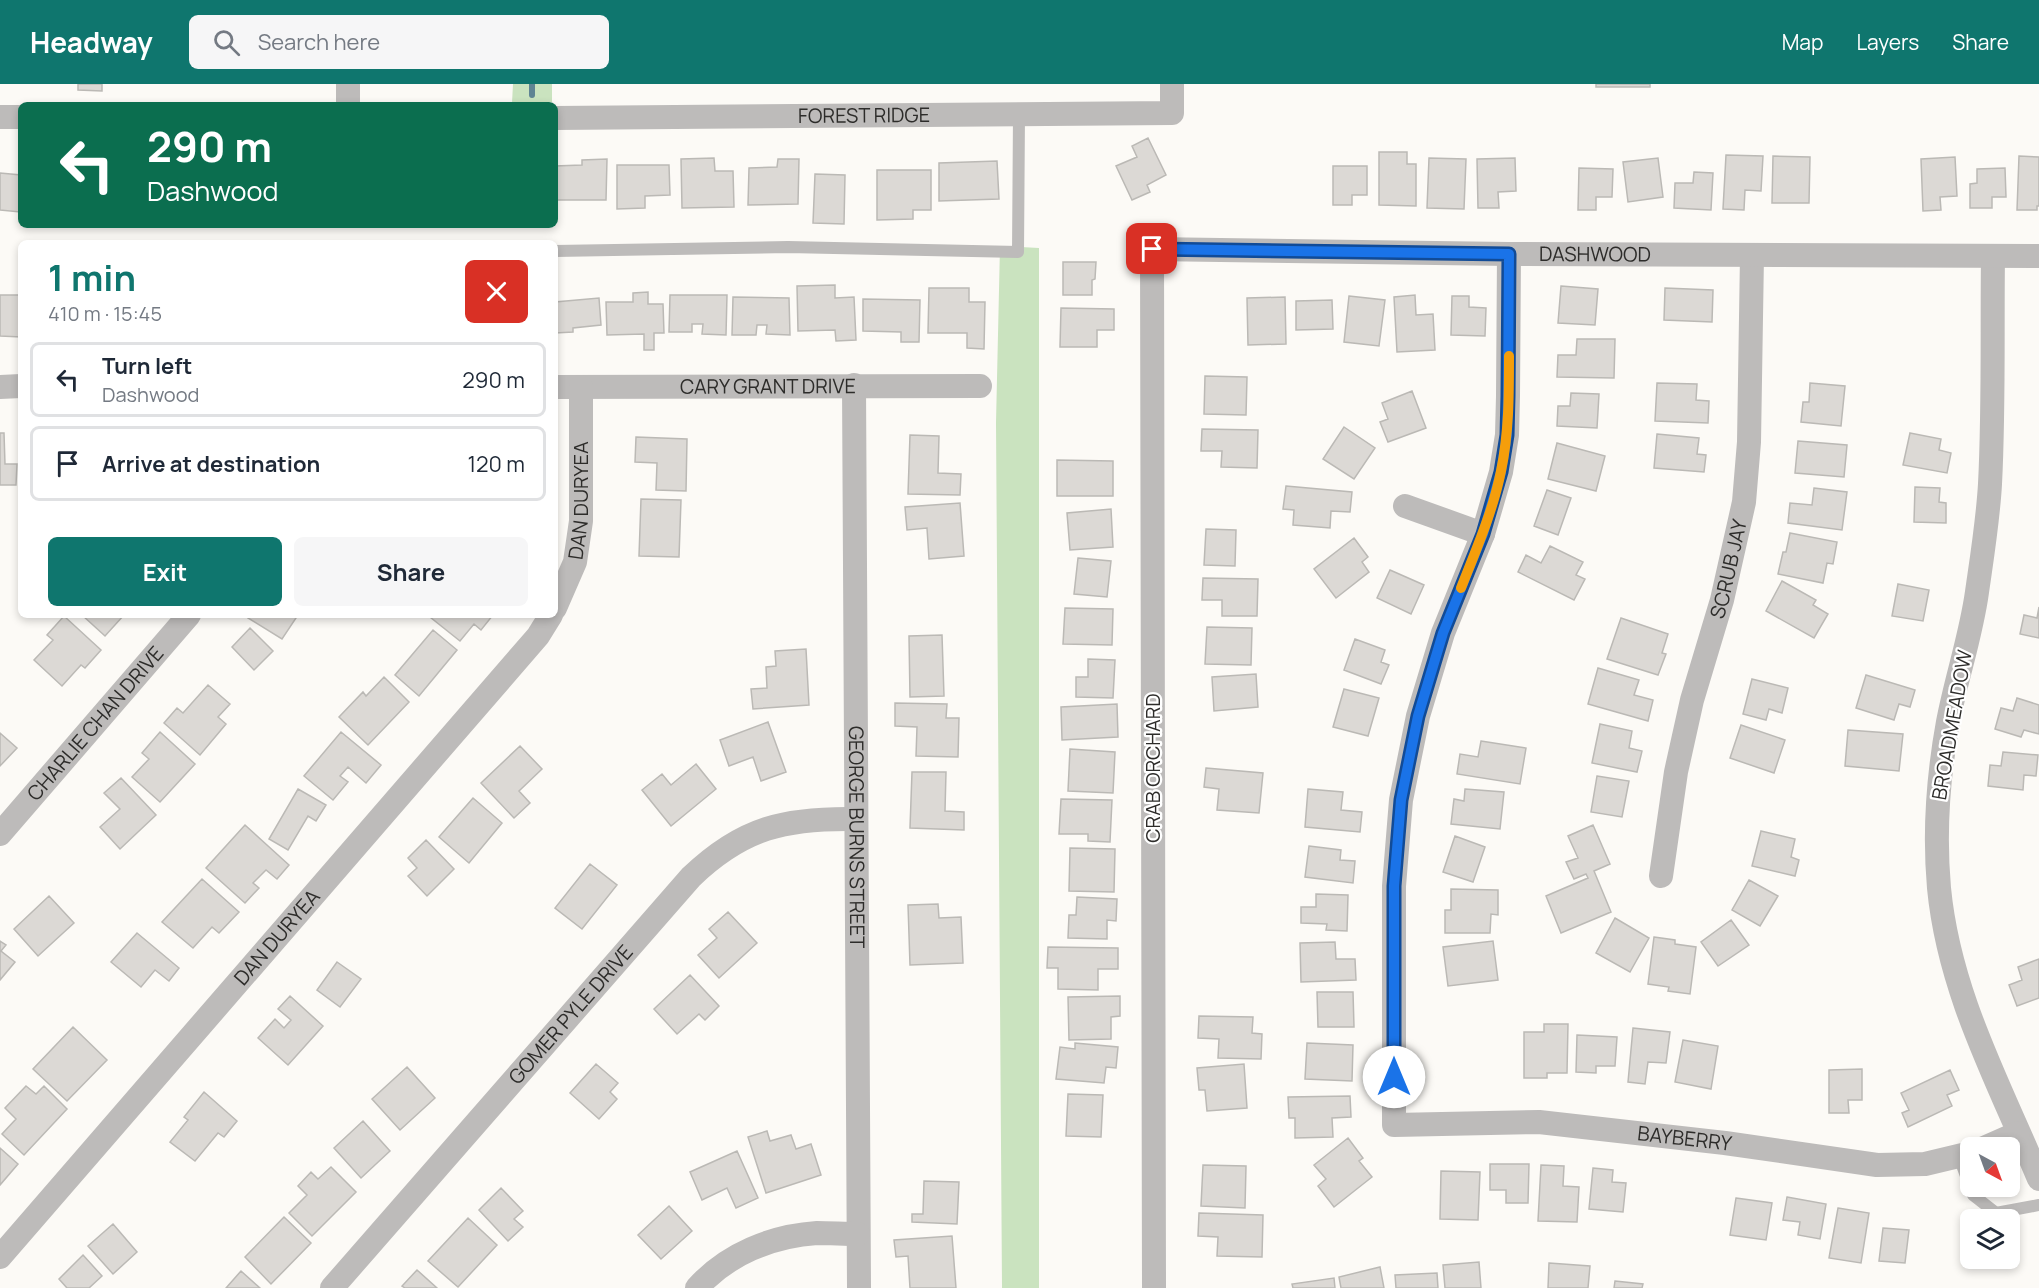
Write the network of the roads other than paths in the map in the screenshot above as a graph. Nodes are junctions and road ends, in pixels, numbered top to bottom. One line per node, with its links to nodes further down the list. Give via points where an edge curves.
1 (348, 84): 3 (street)
2 (1172, 84): 4 (street, FOREST RIDGE, via 1172,113)
3 (348, 102)
4 (1019, 114): 7 (street, FOREST RIDGE); 9 (lane, via 1018,252 788,247)
5 (0, 117): 6 (street)
6 (18, 117)
7 (558, 118)
8 (1152, 249): 10 (street, DASHWOOD); 39 (street, CRAB ORCHARD)
9 (558, 251)
10 (1509, 254): 11 (street, DASHWOOD); 21 (street, via 1507,435)
11 (1752, 255): 12 (street, DASHWOOD); 27 (street, SCRUB JAY, via 1749,442 1744,502 1722,600 1692,700)
12 (1993, 256): 13 (street, DASHWOOD); 28 (street, BROADMEADOW, via 1989,487 1976,595 1939,777 1936,833 1939,889 1962,999)
13 (2039, 256)
14 (18, 386): 17 (street)
15 (854, 386): 16 (street, CARY GRANT DRIVE); 19 (street, CARY GRANT DRIVE); 25 (street, GEORGE BURNS STREET)
16 (980, 386)
17 (0, 387)
18 (558, 387): 19 (street, CARY GRANT DRIVE)
19 (581, 387): 22 (street, DAN DURYEA, via 581,521 575,562)
20 (1405, 506): 21 (street)
21 (1483, 534): 30 (street, BAYBERRY, via 1443,633 1421,705 1401,800 1394,886 1394,1125 1539,1122 1877,1165 1925,1164)
22 (558, 601)
23 (186, 618): 26 (street, CHARLIE CHAN DRIVE)
24 (549, 618): 35 (street, DAN DURYEA)
25 (855, 819): 34 (street, GEORGE BURNS STREET); 36 (street, GOMER PYLE DRIVE, via 789,822 770,827 736,842 705,864)
26 (0, 834)
27 (1661, 876)
28 (2018, 1133): 29 (street); 31 (street, BROADMEADOW)
29 (2009, 1137)
30 (1960, 1156)
31 (2039, 1179)
32 (1976, 1197): 33 (lane, via 1996,1213)
33 (2039, 1205)
34 (858, 1234): 37 (street, via 817,1233 781,1238 731,1260); 38 (street, GEORGE BURNS STREET)
35 (0, 1257)
36 (332, 1288)
37 (697, 1288)
38 (859, 1288)
39 (1154, 1288)

